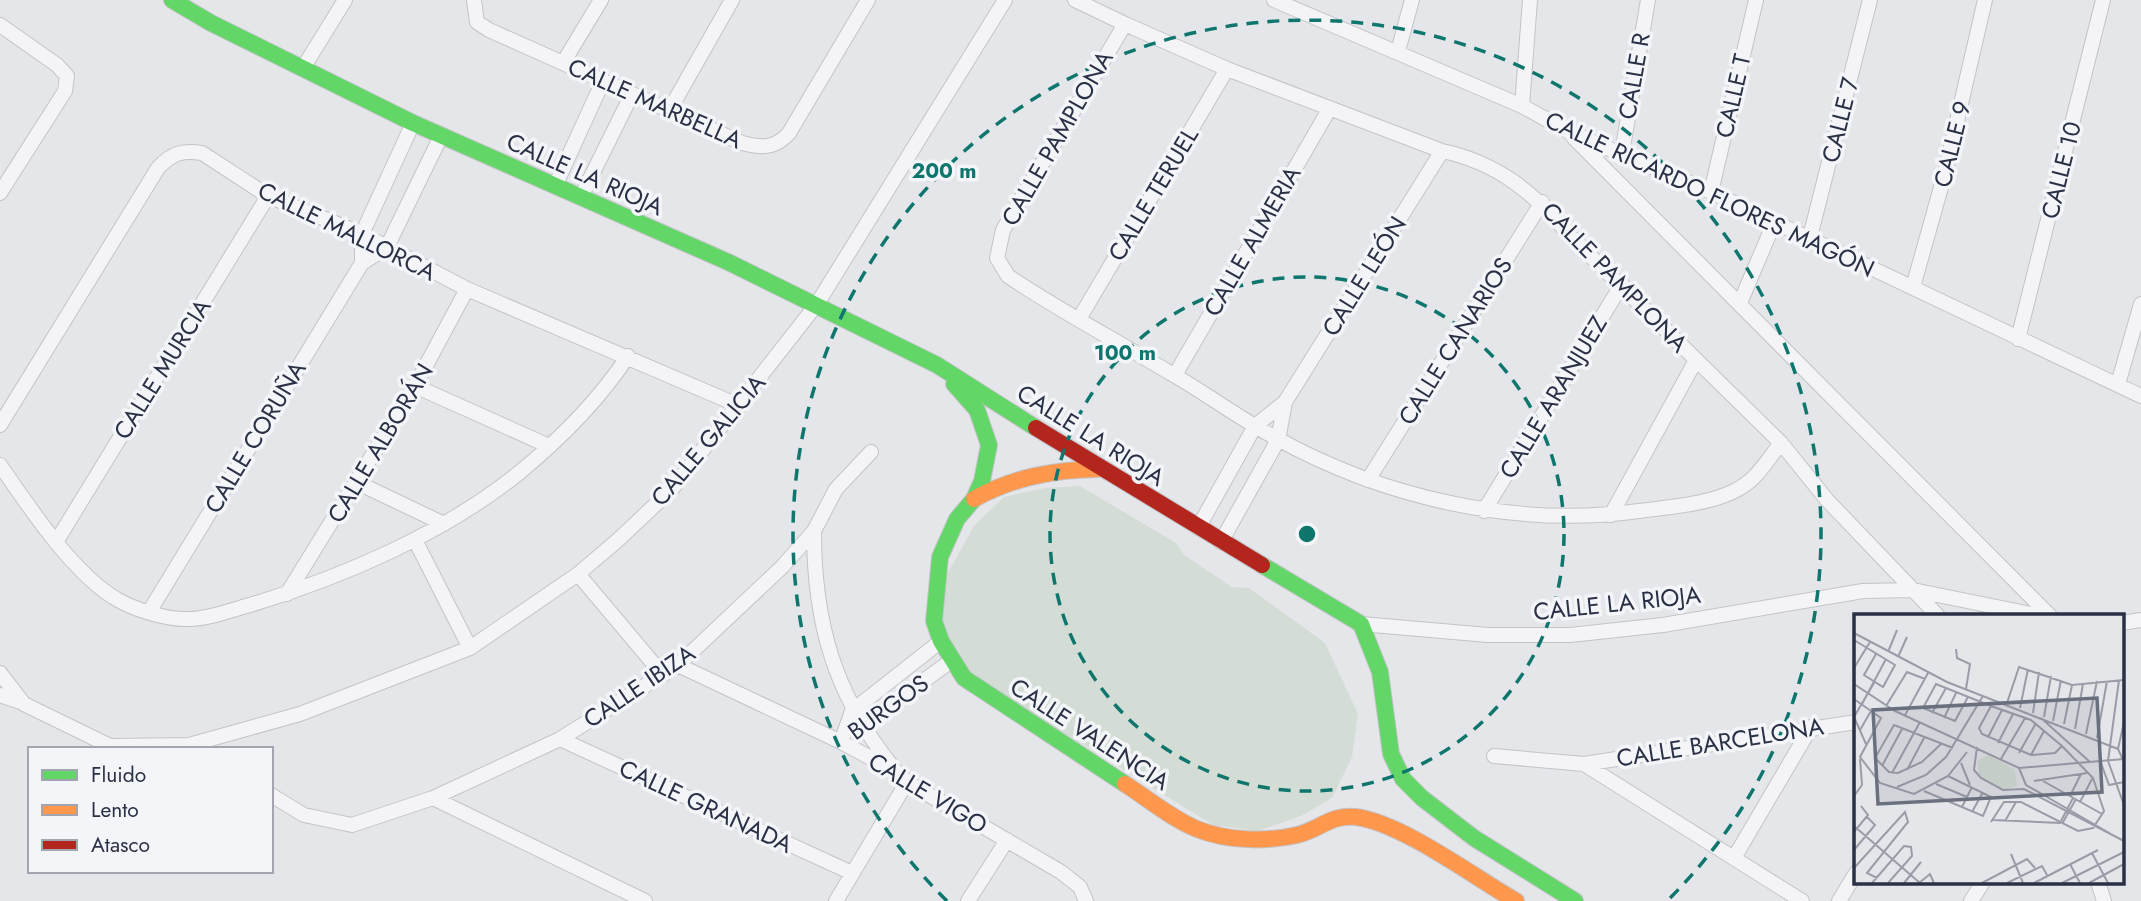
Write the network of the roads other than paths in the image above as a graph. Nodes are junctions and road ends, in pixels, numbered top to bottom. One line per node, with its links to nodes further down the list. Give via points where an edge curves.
1 (172, 0): 21 (street, CALLE LA RIOJA)
2 (345, 0): 21 (street)
3 (474, 0): 20 (street, CALLE MARBELLA, via 477,22)
4 (601, 0): 20 (street)
5 (732, 0): 27 (street)
6 (868, 0): 27 (street, CALLE MARBELLA, via 789,133 772,147 742,143)
7 (1005, 0): 48 (street, CALLE GALICIA)
8 (1075, 0): 17 (street)
9 (1412, 0): 19 (street)
10 (1530, 0): 25 (street)
11 (1648, 0): 32 (street, CALLE R)
12 (1756, 0): 34 (street, CALLE T)
13 (1870, 0): 41 (street, CALLE 7)
14 (1985, 0): 45 (street, CALLE 9)
15 (2104, 0): 51 (street, CALLE 10)
16 (1278, 1): 19 (street, CALLE RICARDO FLORES MAGÓN)
17 (1125, 24): 22 (street, CALLE PAMPLONA); 50 (street, CALLE PAMPLONA, via 1003,230 997,258 1007,276)
18 (0, 25): 35 (street, via 66,76 65,91)
19 (1398, 51): 25 (street, CALLE RICARDO FLORES MAGÓN)
20 (564, 63): 23 (street, CALLE MARBELLA)
21 (303, 68): 28 (street, CALLE LA RIOJA)
22 (1227, 69): 26 (street, CALLE PAMPLONA); 50 (street, CALLE TERUEL)
23 (603, 81): 24 (street, CALLE MARBELLA); 33 (street)
24 (632, 94): 27 (street, CALLE MARBELLA); 37 (street)
25 (1522, 106): 29 (street, CALLE RICARDO FLORES MAGÓN)
26 (1330, 108): 31 (street, CALLE PAMPLONA); 55 (street, CALLE ALMERIA)
27 (669, 111)
28 (413, 123): 30 (street, CALLE LA RIOJA); 40 (street)
29 (1569, 132): 32 (street, CALLE RICARDO FLORES MAGÓN); 47 (street)
30 (441, 136): 33 (street, CALLE LA RIOJA); 42 (street)
31 (1442, 150): 38 (street, CALLE PAMPLONA, via 1469,156 1500,172); 59 (street, CALLE LEÓN)
32 (1622, 153): 34 (street, CALLE RICARDO FLORES MAGÓN)
33 (555, 186): 37 (street, CALLE LA RIOJA)
34 (1711, 192): 39 (street, CALLE RICARDO FLORES MAGÓN)
35 (0, 193)
36 (268, 196): 40 (street, CALLE MALLORCA); 61 (street, CALLE MALLORCA, via 202,153 181,152 167,159); 78 (street, CALLE MURCIA)
37 (581, 197): 48 (street, CALLE LA RIOJA)
38 (1542, 202): 44 (street, CALLE PAMPLONA, via 1569,235); 69 (street, CALLE CANARIOS)
39 (1774, 223): 41 (street, CALLE RICARDO FLORES MAGÓN); 47 (street)
40 (362, 234): 42 (street, CALLE MALLORCA); 43 (street)
41 (1809, 241): 45 (street, CALLE RICARDO FLORES MAGÓN)
42 (387, 247): 43 (street, CALLE CORUÑA); 46 (street, CALLE MALLORCA)
43 (362, 263): 83 (street, CALLE CORUÑA)
44 (1622, 284): 53 (street, CALLE PAMPLONA); 72 (street, CALLE ARANJUEZ)
45 (1913, 287): 51 (street, CALLE RICARDO FLORES MAGÓN)
46 (467, 289): 52 (street, CALLE MALLORCA); 57 (street, CALLE ALBORÁN)
47 (1740, 303): 86 (street)
48 (817, 304): 54 (street, CALLE LA RIOJA); 60 (street, CALLE GALICIA)
49 (2141, 304): 56 (street)
50 (1079, 319): 55 (street, CALLE PAMPLONA)
51 (2018, 339): 56 (street, CALLE RICARDO FLORES MAGÓN)
52 (628, 356): 60 (street, CALLE MALLORCA); 65 (street, via 609,384)
53 (1696, 360): 64 (street, CALLE PAMPLONA); 73 (street)
54 (937, 365): 68 (street, CALLE LA RIOJA); 71 (street, CALLE VALENCIA, via 977,410 987,433 987,468)
55 (1175, 375): 62 (street, CALLE PAMPLONA)
56 (2118, 384): 58 (street, CALLE RICARDO FLORES MAGÓN)
57 (415, 386): 65 (street); 70 (street, CALLE ALBORÁN)
58 (2141, 396)
59 (1285, 402): 62 (street, CALLE LEÓN); 63 (street, CALLE LEÓN)
60 (740, 406): 80 (street, CALLE GALICIA, via 672,489)
61 (0, 425)
62 (1255, 426): 63 (street, CALLE PAMPLONA); 75 (street, CALLE LEÓN)
63 (1278, 440): 69 (street, CALLE PAMPLONA); 79 (street, CALLE LEÓN)
64 (1781, 443): 73 (street, CALLE PAMPLONA, via 1754,478 1735,490 1670,507); 81 (street, CALLE PAMPLONA, via 1827,500)
65 (549, 446): 74 (street, via 519,473)
66 (872, 452): 76 (street, CALLE IBIZA, via 836,489)
67 (0, 464): 78 (street)
68 (1099, 469): 71 (street, via 1030,474); 75 (street, CALLE LA RIOJA)
69 (1368, 480): 72 (street, CALLE PAMPLONA)
70 (358, 483): 74 (street); 82 (street, CALLE ALBORÁN)
71 (974, 499): 88 (street, CALLE VALENCIA, via 957,519 940,556 934,621)
72 (1485, 511): 73 (street, CALLE PAMPLONA)
73 (1611, 515)
74 (444, 524): 77 (street)
75 (1198, 528): 79 (street, CALLE LA RIOJA)
76 (814, 531): 91 (street, CALLE IBIZA); 96 (street, CALLE IBIZA, via 814,570 826,644)
77 (415, 540): 82 (street); 89 (street)
78 (56, 542): 83 (street, via 117,600)
79 (1221, 542): 87 (street, CALLE LA RIOJA)
80 (578, 574): 89 (street, CALLE GALICIA); 93 (street)
81 (1913, 590): 84 (street); 85 (street, CALLE LA RIOJA); 87 (street, CALLE LA RIOJA, via 1863,592 1663,625 1570,635 1488,635)
82 (287, 594): 83 (street, via 187,620)
83 (149, 612)
84 (1936, 614)
85 (2031, 614)
86 (2048, 614)
87 (1361, 624): 108 (street, via 1385,691 1394,767 1419,796)
88 (940, 641): 90 (street, CALLE VALENCIA); 96 (street, BURGOS)
89 (470, 648): 102 (street, CALLE GALICIA, via 300,713)
90 (951, 661): 98 (street, BURGOS); 110 (street, CALLE VALENCIA, via 964,678 992,699 1197,828 1249,839 1280,839 1306,833 1333,817 1357,817 1395,830)
91 (678, 665): 93 (street, CALLE IBIZA); 101 (street, CALLE VIGO)
92 (0, 673): 95 (street)
93 (663, 675): 100 (street, CALLE IBIZA)
94 (0, 695): 95 (street, CALLE GALICIA)
95 (24, 704): 102 (street, CALLE GALICIA, via 110,746)
96 (852, 710): 98 (street, CALLE IBIZA); 101 (street, BURGOS)
97 (1854, 722): 99 (street, CALLE BARCELONA)
98 (862, 725): 101 (street, BURGOS); 105 (street, CALLE IBIZA)
99 (1811, 727): 104 (street, CALLE BARCELONA); 111 (street)
100 (560, 738): 107 (street, CALLE IBIZA); 112 (street, CALLE GRANADA)
101 (841, 742): 105 (street, CALLE VIGO)
102 (192, 747)
103 (1494, 757): 104 (street, CALLE BARCELONA)
104 (1584, 764): 111 (street, CALLE BARCELONA)
105 (902, 777): 109 (street, CALLE VIGO); 112 (street)
106 (273, 796): 107 (street, CALLE IBIZA, via 304,815 352,825)
107 (433, 798): 116 (street)
108 (1462, 830): 110 (street); 121 (street)
109 (1006, 840): 118 (street); 119 (street, CALLE VIGO, via 1061,872 1080,887)
110 (1447, 858): 120 (street, CALLE VALENCIA)
111 (1734, 858): 122 (street, CALLE BARCELONA)
112 (852, 873): 117 (street)
113 (1854, 876): 123 (street)
114 (1982, 884): 124 (street)
115 (2099, 884): 125 (street)
116 (645, 901)
117 (835, 901)
118 (968, 901)
119 (1086, 901)
120 (1516, 901)
121 (1575, 901)
122 (1802, 901)
123 (1839, 901)
124 (1971, 901)
125 (2104, 901)

